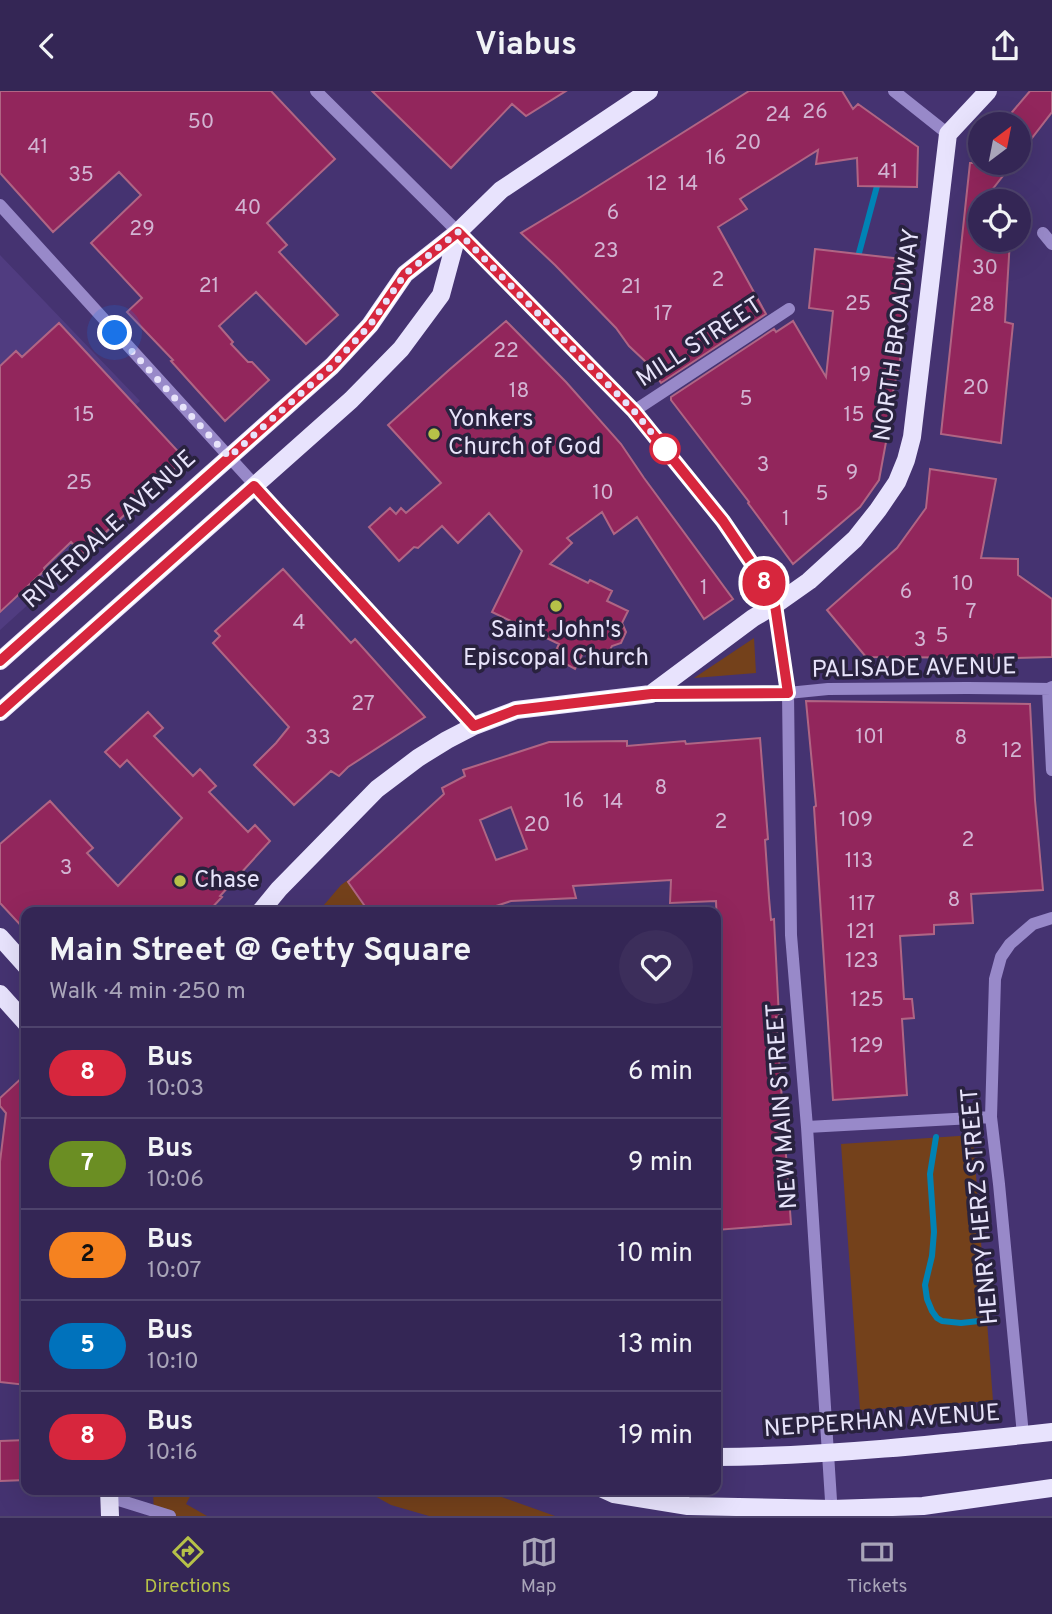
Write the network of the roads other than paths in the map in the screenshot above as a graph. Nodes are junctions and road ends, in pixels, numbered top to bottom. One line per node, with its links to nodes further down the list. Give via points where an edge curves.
1 (316, 91): 7 (street, NEW MAIN STREET)
2 (649, 91): 7 (main road, RIVERDALE AVENUE, via 500,190)
3 (894, 91): 5 (street)
4 (988, 91): 5 (main road)
5 (948, 134): 14 (main road, NORTH BROADWAY, via 906,460 897,482 855,539)
6 (0, 205): 12 (street)
7 (458, 232): 11 (street, NEW MAIN STREET); 12 (main road, RIVERDALE AVENUE, via 405,274 370,325 332,366); 13 (main road, via 441,295 401,349)
8 (1043, 233): 9 (street)
9 (1052, 244)
10 (789, 309): 11 (street, MILL STREET)
11 (634, 411): 14 (street, NEW MAIN STREET, via 723,521)
12 (229, 457): 13 (street); 15 (main road, RIVERDALE AVENUE)
13 (254, 486): 19 (main road); 20 (street)
14 (775, 605): 17 (street, NEW MAIN STREET); 18 (main road, NORTH BROADWAY)
15 (0, 661)
16 (1051, 689): 17 (street, PALISADE AVENUE); 21 (street)
17 (788, 693): 18 (street, PALISADE AVENUE); 29 (street, NEW MAIN STREET, via 791,935)
18 (651, 694): 20 (main road, via 516,710)
19 (0, 712)
20 (474, 726): 22 (main road, via 418,758 377,789)
21 (1052, 770)
22 (264, 907)
23 (1052, 918): 28 (street, HENRY HERZ STREET, via 1033,924 1001,957 995,979)
24 (0, 937): 25 (main road)
25 (21, 960)
26 (0, 994): 27 (main road)
27 (21, 1017)
28 (990, 1117): 29 (street); 31 (street, HENRY HERZ STREET)
29 (807, 1127): 32 (street, NEW MAIN STREET)
30 (1052, 1432): 31 (main road, NEPPERHAN AVENUE)
31 (1023, 1435): 32 (main road, NEPPERHAN AVENUE)
32 (829, 1452): 33 (main road, NEPPERHAN AVENUE); 39 (street, NEW MAIN STREET)
33 (721, 1457)
34 (1052, 1488): 38 (main road)
35 (109, 1495): 40 (main road)
36 (114, 1495): 41 (street)
37 (620, 1495): 39 (main road, via 688,1506)
38 (923, 1511): 39 (main road)
39 (832, 1513)
40 (110, 1516)
41 (170, 1516)

